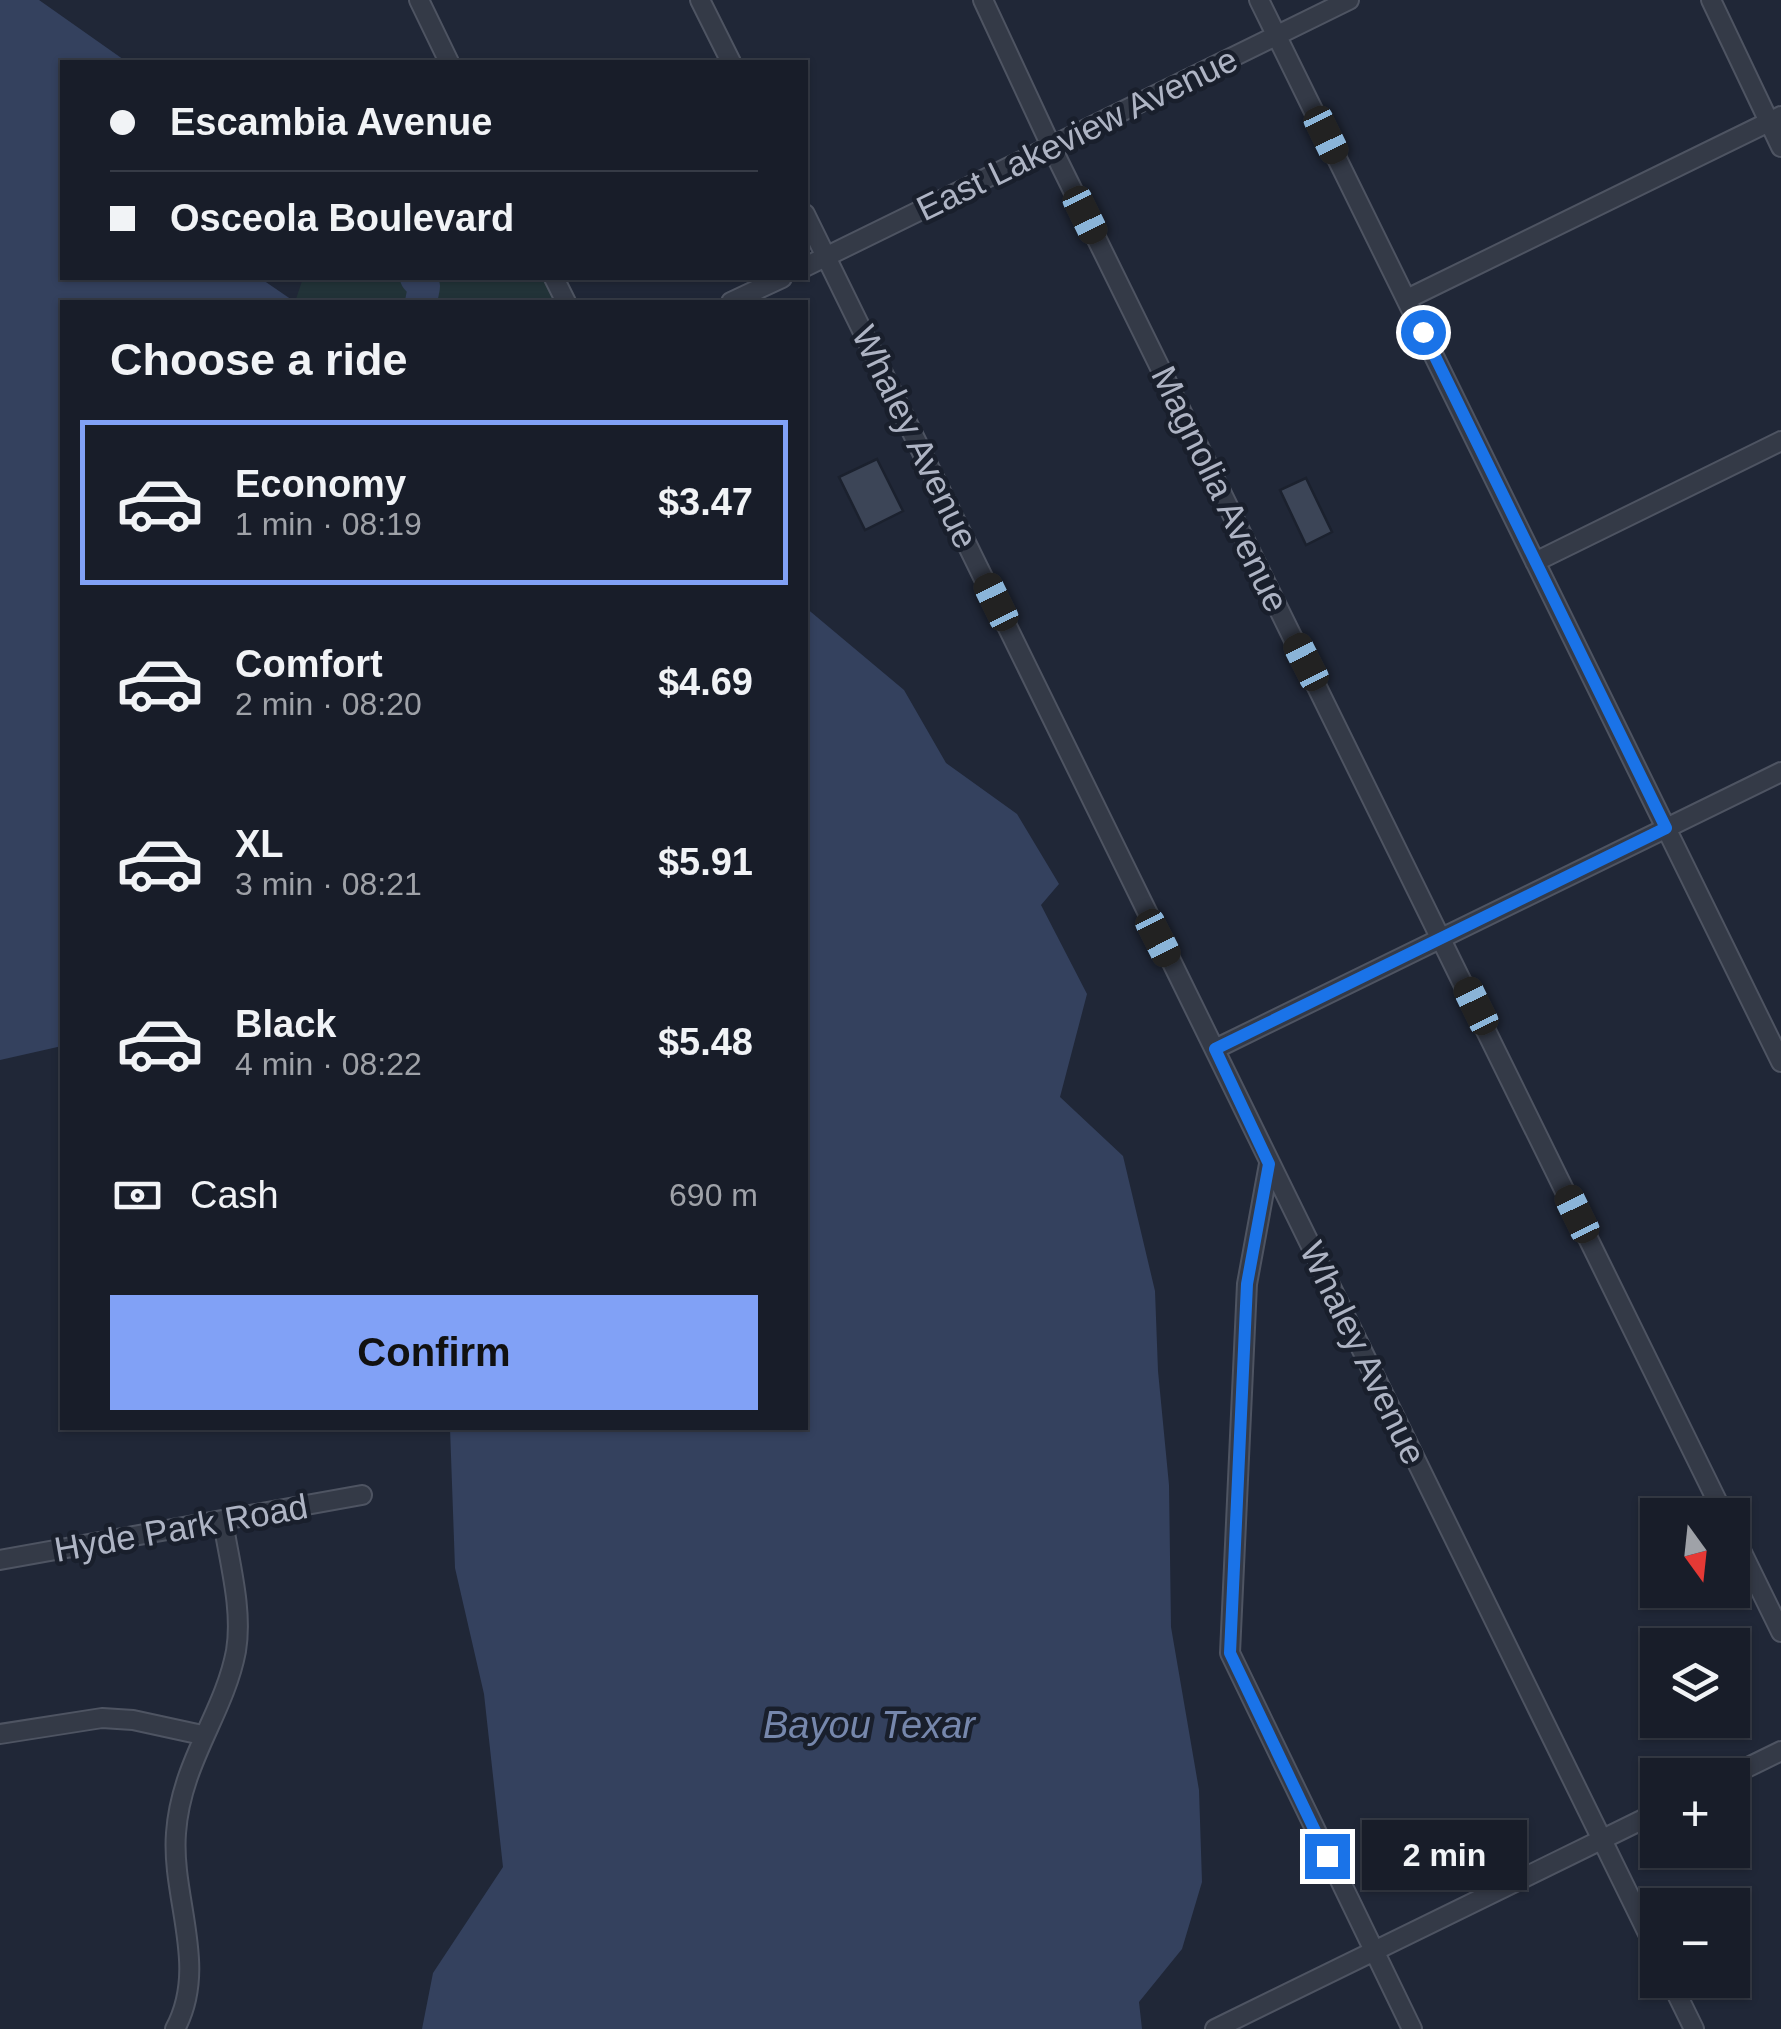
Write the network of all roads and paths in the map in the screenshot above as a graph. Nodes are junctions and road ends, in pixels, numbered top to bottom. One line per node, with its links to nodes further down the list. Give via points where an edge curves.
1 (419, 0): 8 (street)
2 (700, 0): 9 (street)
3 (983, 0): 11 (street, Magnolia Avenue)
4 (1259, 0): 7 (street)
5 (1349, 0): 7 (street, East Lakeview Avenue)
6 (1710, 0): 10 (street)
7 (1277, 37): 11 (street, East Lakeview Avenue); 17 (street)
8 (449, 60)
9 (730, 60)
10 (1775, 119): 12 (street); 17 (street)
11 (1050, 146): 14 (street, East Lakeview Avenue); 23 (street, Magnolia Avenue)
12 (1781, 146)
13 (808, 220): 14 (street, Whaley Avenue)
14 (826, 256): 15 (street, East Lakeview Avenue); 24 (street, Whaley Avenue)
15 (808, 265)
16 (778, 280): 18 (street)
17 (1407, 299): 20 (street)
18 (734, 300)
19 (1781, 441): 20 (street)
20 (1535, 562): 22 (street)
21 (1781, 772): 22 (street)
22 (1666, 828): 23 (street); 25 (street)
23 (1443, 937): 24 (street); 28 (street, Magnolia Avenue)
24 (1215, 1049): 26 (street, Whaley Avenue)
25 (1781, 1062)
26 (1269, 1164): 38 (street, Whaley Avenue); 40 (street, via 1247,1284 1230,1653)
27 (362, 1496): 29 (street, Hyde Park Road)
28 (1716, 1498)
29 (223, 1520): 30 (street, Hyde Park Road); 34 (street, via 236,1648)
30 (0, 1560)
31 (1750, 1569): 32 (street)
32 (1781, 1632)
33 (0, 1734): 34 (street, via 102,1718)
34 (202, 1736): 42 (street, via 176,1834 191,1966)
35 (1781, 1752): 36 (street)
36 (1750, 1767)
37 (1640, 1821): 38 (street)
38 (1602, 1840): 39 (street, Whaley Avenue); 40 (street)
39 (1640, 1917)
40 (1374, 1951): 43 (street); 44 (street)
41 (1679, 1998): 45 (street)
42 (175, 2029)
43 (1215, 2029)
44 (1412, 2029)
45 (1694, 2029)

